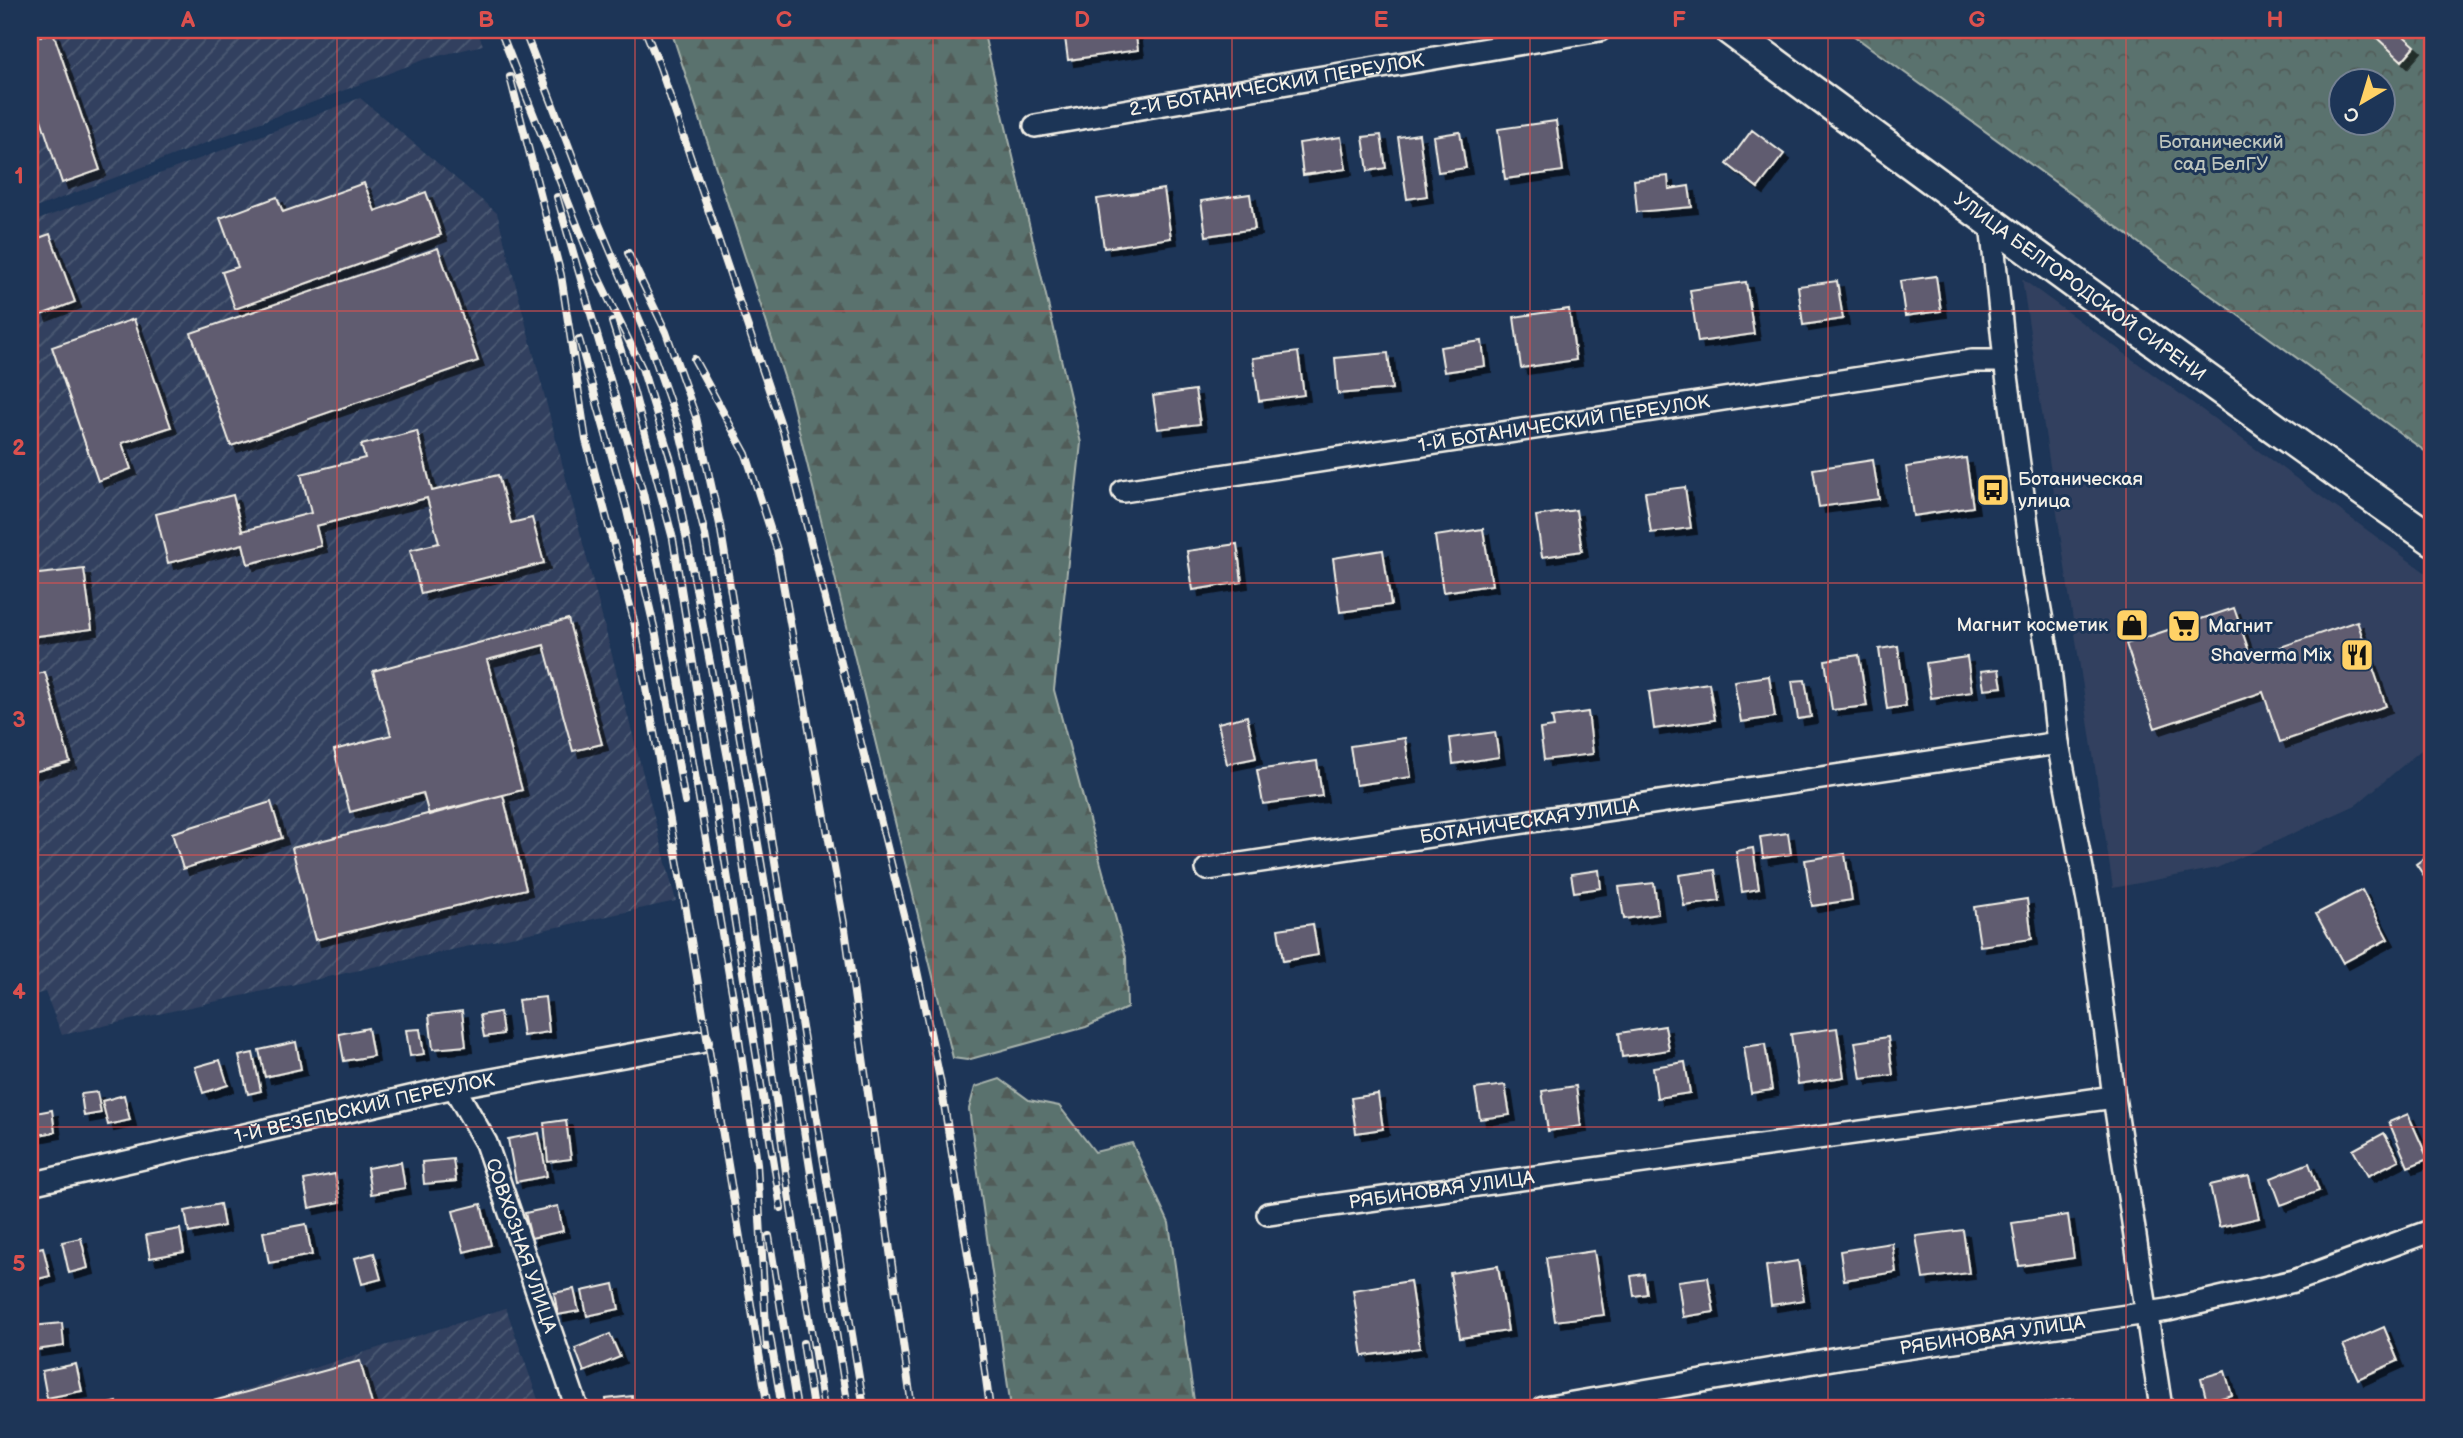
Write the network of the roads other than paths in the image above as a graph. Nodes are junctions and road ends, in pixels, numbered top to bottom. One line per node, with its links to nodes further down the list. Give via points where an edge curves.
1 (1600, 30): 3 (street, 2-Й БОТАНИЧЕСКИЙ ПЕРЕУЛОК)
2 (1730, 30): 4 (main road, УЛИЦА БЕЛГОРОДСКОЙ СИРЕНИ)
3 (1035, 126)
4 (1991, 223): 5 (street); 7 (main road, УЛИЦА БЕЛГОРОДСКОЙ СИРЕНИ)
5 (2005, 361): 6 (street, 1-Й БОТАНИЧЕСКИЙ ПЕРЕУЛОК, via 1972,361); 8 (street)
6 (1123, 491)
7 (2433, 540)
8 (2058, 743): 9 (street, БОТАНИЧЕСКАЯ УЛИЦА); 12 (street, via 2090,911)
9 (1207, 869)
10 (700, 1042): 11 (street, 1-Й ВЕЗЕЛЬСКИЙ ПЕРЕУЛОК)
11 (454, 1087): 13 (street, 1-Й ВЕЗЕЛЬСКИЙ ПЕРЕУЛОК); 17 (street, СОВХОЗНАЯ УЛИЦА, via 486,1143)
12 (2113, 1097): 14 (street, РЯБИНОВАЯ УЛИЦА); 16 (street)
13 (30, 1184)
14 (1268, 1214)
15 (2433, 1230): 16 (street, РЯБИНОВАЯ УЛИЦА, via 2294,1281)
16 (2148, 1313): 18 (street, РЯБИНОВАЯ УЛИЦА, via 1844,1357); 19 (street)
17 (577, 1408)
18 (1543, 1408)
19 (2161, 1408)

